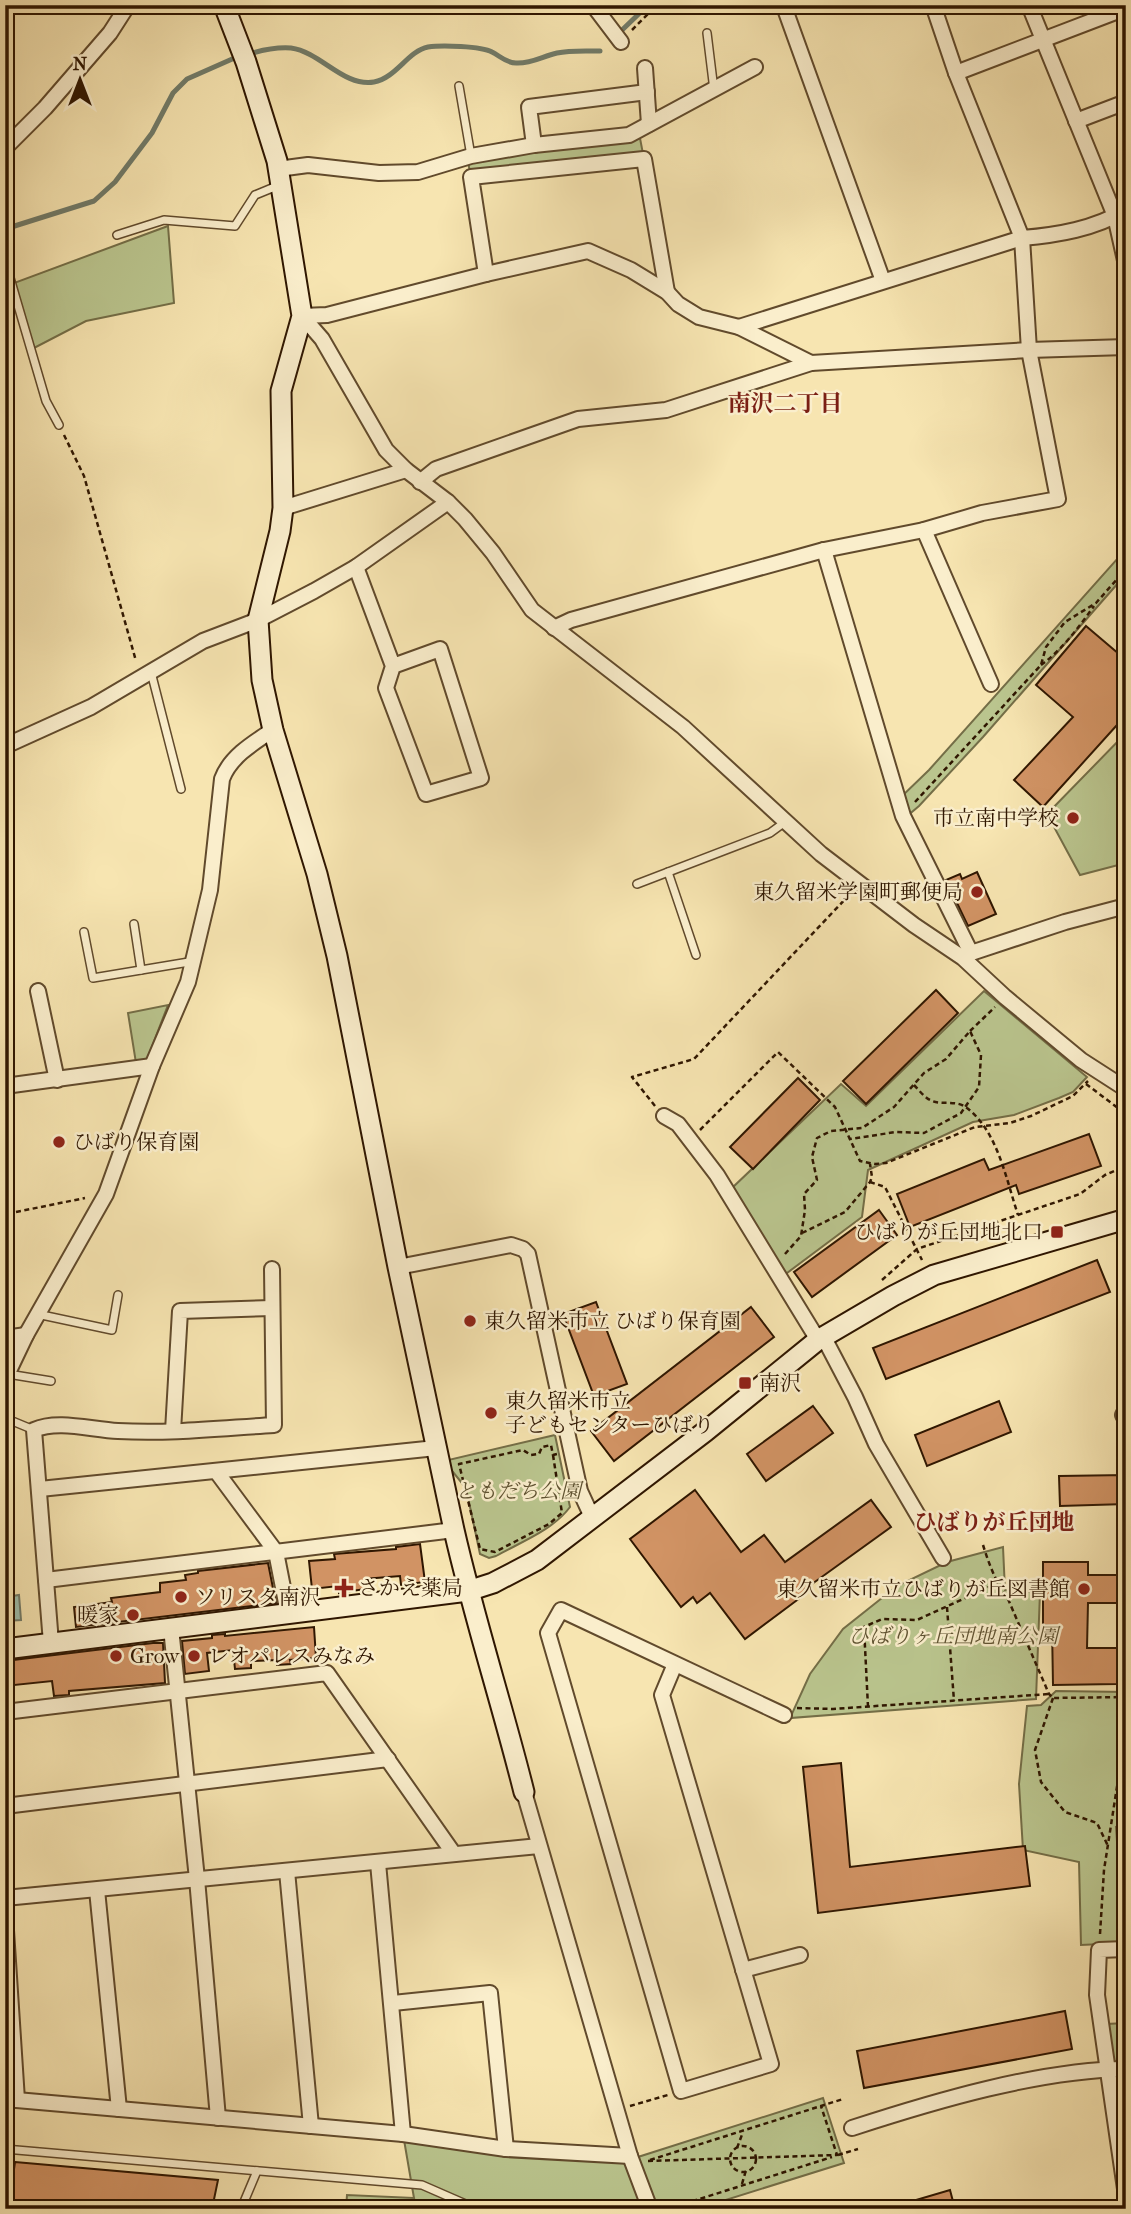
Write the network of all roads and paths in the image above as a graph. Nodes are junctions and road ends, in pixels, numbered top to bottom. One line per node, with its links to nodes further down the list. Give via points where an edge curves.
1 (128, 5): 24 (street, via 110,33)
2 (224, 5): 26 (street)
3 (593, 5): 13 (street)
4 (657, 5): 13 (path)
5 (737, 5): 8 (path)
6 (933, 5): 16 (street)
7 (1029, 5): 12 (street)
8 (743, 7)
9 (1126, 8): 12 (street)
10 (786, 12): 33 (street)
11 (707, 33): 18 (lane)
12 (1044, 41): 16 (street); 21 (street)
13 (621, 42)
14 (755, 67): 18 (street)
15 (645, 68): 19 (street)
16 (956, 73): 29 (street)
17 (458, 86): 25 (lane)
18 (714, 90): 22 (street)
19 (647, 92): 22 (street); 23 (street, via 530,107)
20 (1126, 102): 21 (street)
21 (1076, 121): 27 (street)
22 (649, 124): 23 (street, via 629,135)
23 (534, 145): 25 (street)
24 (5, 148)
25 (471, 156): 26 (street, via 418,172 308,166)
26 (280, 177): 28 (lane, via 256,195 236,226 164,220); 35 (street)
27 (1120, 213): 29 (street, via 1061,234); 31 (street)
28 (117, 235)
29 (1023, 238): 33 (street); 38 (street)
30 (5, 261): 40 (lane, via 46,401)
31 (1126, 265)
32 (486, 274): 34 (street, via 588,251); 34 (street, via 471,177 644,159); 35 (street, via 327,315)
33 (883, 281): 36 (street)
34 (667, 292): 36 (street, via 699,317)
35 (302, 316): 41 (street, via 322,339 386,450); 44 (street, via 281,391)
36 (738, 327): 39 (street)
37 (1126, 347): 38 (street)
38 (1029, 350): 39 (street); 45 (street, via 1058,499)
39 (811, 363): 42 (street, via 667,410 578,419 436,469)
40 (60, 425): 54 (path, via 84,476)
41 (405, 470): 42 (street); 44 (street)
42 (420, 482): 43 (street)
43 (448, 502): 47 (street); 51 (street, via 493,553 532,610)
44 (283, 508): 50 (street)
45 (923, 530): 46 (street); 55 (street)
46 (824, 550): 51 (street); 59 (street)
47 (356, 567): 50 (street); 53 (street)
48 (1126, 569): 49 (path)
49 (1096, 603): 52 (path); 52 (path, via 1065,622 1046,648)
50 (258, 620): 54 (street, via 203,641); 56 (street, via 262,680)
51 (554, 628): 60 (street, via 683,727)
52 (1041, 665): 59 (path)
53 (393, 666): 53 (street, via 440,649 481,778 426,794 386,688)
54 (146, 674): 57 (street, via 68,718); 58 (lane)
55 (991, 684)
56 (273, 730): 69 (street, via 228,765 222,779 210,890); 97 (street, via 329,918)
57 (5, 746)
58 (181, 789)
59 (903, 816): 68 (street)
60 (785, 822): 61 (lane, via 770,833); 63 (street)
61 (668, 872): 62 (lane); 67 (lane)
62 (637, 884)
63 (860, 884): 68 (street, via 914,925); 83 (path, via 694,1059 632,1077)
64 (1126, 906): 68 (street)
65 (134, 924): 70 (lane)
66 (84, 932): 70 (lane, via 93,978)
67 (696, 955)
68 (967, 956): 72 (street)
69 (195, 961): 70 (lane); 74 (street)
70 (141, 970)
71 (38, 991): 76 (street)
72 (1005, 997): 73 (path); 75 (street)
73 (970, 1031): 78 (path); 81 (path, via 981,1055 979,1087)
74 (152, 1066): 76 (street); 91 (street)
75 (1097, 1071): 77 (path); 80 (street)
76 (57, 1080): 79 (street)
77 (1086, 1084): 82 (path); 84 (path, via 1073,1096 1031,1116)
78 (914, 1085): 81 (path, via 930,1100); 85 (path, via 884,1114 862,1128)
79 (5, 1086)
80 (1126, 1089)
81 (966, 1107): 84 (path); 86 (path, via 925,1133)
82 (1126, 1114)
83 (663, 1116): 87 (street)
84 (984, 1126): 88 (path, via 886,1163); 93 (path)
85 (846, 1129): 86 (path); 87 (path, via 835,1107 778,1052); 95 (path, via 817,1138 812,1157 817,1180 803,1194)
86 (850, 1139): 88 (path, via 860,1161)
87 (690, 1140): 98 (street)
88 (870, 1164): 90 (path)
89 (1126, 1166): 93 (path, via 1080,1194)
90 (870, 1182): 95 (path, via 845,1212); 96 (path, via 884,1186)
91 (106, 1194): 92 (path); 103 (street)
92 (16, 1212)
93 (1018, 1215): 96 (path)
94 (1126, 1219): 106 (street, via 934,1275)
95 (802, 1233): 98 (path)
96 (917, 1249): 100 (path)
97 (398, 1266): 114 (street); 115 (street, via 511,1245 528,1254)
98 (773, 1267): 106 (street)
99 (272, 1269): 102 (street)
100 (880, 1282)
101 (118, 1295): 103 (lane, via 112,1330)
102 (272, 1308): 113 (street, via 180,1311); 113 (street, via 274,1425)
103 (37, 1314): 104 (street)
104 (26, 1335): 105 (street); 107 (street)
105 (5, 1338)
106 (821, 1338): 119 (street); 123 (street)
107 (7, 1377): 108 (lane)
108 (51, 1381)
109 (1126, 1409): 111 (street)
110 (5, 1418): 112 (lane)
111 (1126, 1420)
112 (34, 1430): 113 (street, via 45,1425); 118 (street)
113 (173, 1432)
114 (436, 1448): 117 (street); 120 (street)
115 (571, 1451): 116 (path); 119 (street, via 580,1491)
116 (553, 1455): 116 (path, via 551,1445 542,1447 539,1454 523,1450 460,1464 480,1549 495,1552 562,1513)
117 (216, 1471): 118 (street); 122 (street)
118 (40, 1489): 124 (street)
119 (592, 1517): 126 (street, via 523,1568)
120 (454, 1530): 122 (street); 126 (street)
121 (983, 1545): 125 (path)
122 (276, 1552): 124 (street); 128 (street)
123 (943, 1558)
124 (46, 1580): 130 (street)
125 (998, 1583): 127 (path); 134 (path)
126 (468, 1591): 128 (street); 144 (street)
127 (947, 1607): 137 (path); 138 (path, via 917,1620 882,1619 864,1627)
128 (288, 1613): 129 (street)
129 (171, 1628): 130 (street); 133 (street)
130 (51, 1643): 131 (street)
131 (5, 1649)
132 (675, 1664): 139 (street); 158 (street, via 662,1695); 162 (street, via 561,1610 548,1633)
133 (177, 1691): 140 (street); 142 (street, via 327,1673); 143 (street)
134 (1049, 1694): 135 (path); 137 (path)
135 (1054, 1698): 136 (path); 147 (path, via 1035,1750 1041,1782 1065,1812 1097,1823)
136 (1126, 1698)
137 (954, 1701): 138 (path)
138 (868, 1707): 139 (path)
139 (785, 1711)
140 (5, 1712)
141 (1126, 1730): 147 (path)
142 (388, 1759): 143 (street); 148 (street)
143 (187, 1784): 145 (street); 151 (street)
144 (524, 1792): 146 (street)
145 (5, 1806)
146 (539, 1846): 148 (street); 167 (street)
147 (1108, 1846): 156 (path)
148 (454, 1854): 149 (street)
149 (378, 1863): 150 (street); 159 (street)
150 (287, 1871): 151 (street); 169 (street)
151 (197, 1879): 152 (street); 168 (street)
152 (97, 1890): 153 (street); 166 (street)
153 (5, 1898)
154 (5, 1915): 164 (street)
155 (1126, 1949): 156 (street)
156 (1099, 1950): 160 (street, via 1097,1995)
157 (800, 1955): 158 (street)
158 (743, 1970): 162 (street, via 771,2064)
159 (393, 2003): 172 (street); 176 (street, via 490,1993)
160 (1106, 2069): 161 (street); 170 (street, via 1033,2079); 184 (street)
161 (1126, 2069)
162 (681, 2091): 167 (path)
163 (844, 2099): 165 (path)
164 (11, 2100): 166 (street)
165 (821, 2106): 171 (path); 177 (path)
166 (119, 2109): 168 (street)
167 (617, 2110): 178 (street)
168 (218, 2118): 169 (street)
169 (311, 2126): 172 (street)
170 (852, 2128)
171 (743, 2131): 173 (path); 180 (path, via 646,2161)
172 (404, 2134): 176 (street)
173 (737, 2148): 179 (path, via 752,2149); 180 (path, via 730,2152)
174 (858, 2148): 177 (path)
175 (5, 2149): 181 (lane)
176 (506, 2149): 178 (street)
177 (836, 2155): 179 (path); 183 (path)
178 (631, 2156): 187 (street)
179 (756, 2158): 180 (path); 182 (path, via 752,2169)
180 (730, 2159): 182 (path, via 733,2168)
181 (257, 2171): 185 (lane); 186 (lane, via 422,2185)
182 (746, 2171): 183 (path)
183 (741, 2186): 188 (path)
184 (1126, 2196)
185 (241, 2209)
186 (477, 2209)
187 (650, 2209)
188 (668, 2209)

